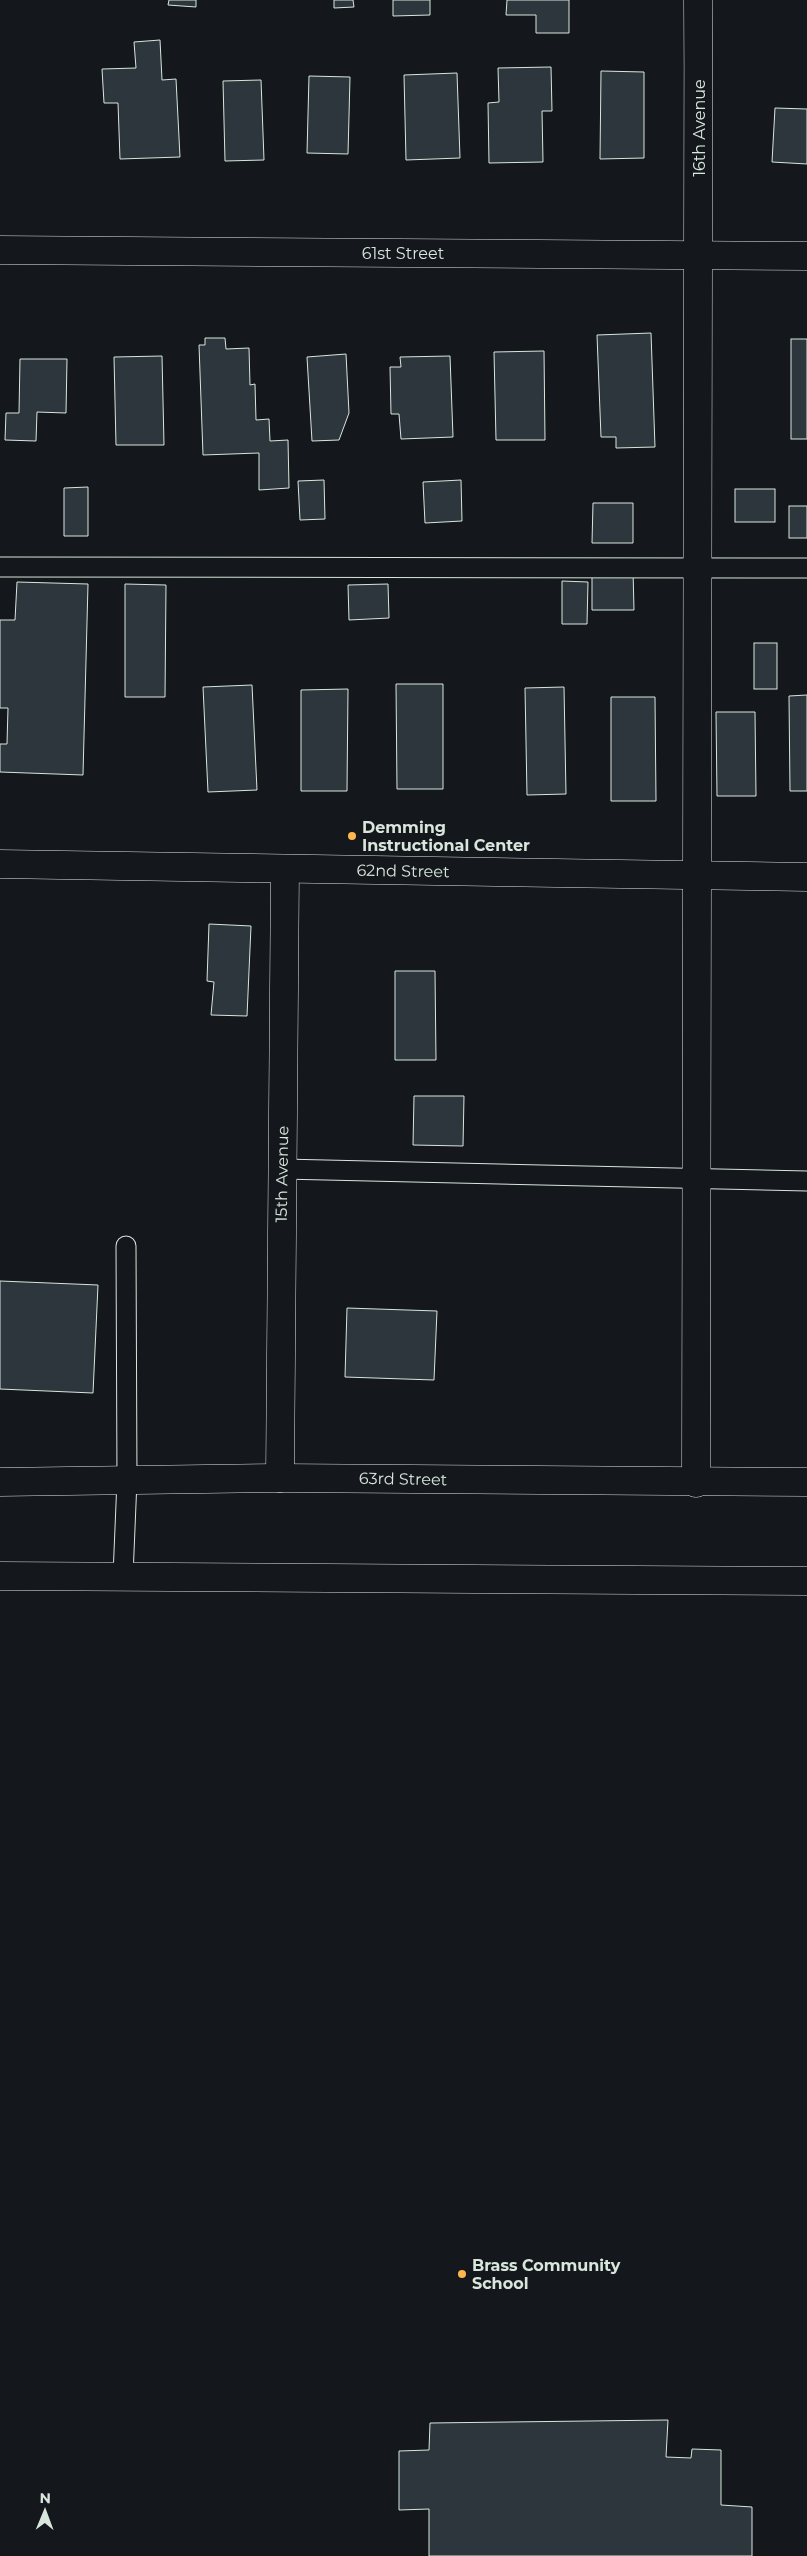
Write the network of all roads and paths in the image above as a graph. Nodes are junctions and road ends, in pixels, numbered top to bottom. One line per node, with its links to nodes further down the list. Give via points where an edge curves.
1 (698, 0): 3 (street, 16th Avenue)
2 (0, 250): 3 (street, 61st Street)
3 (699, 256): 4 (street, 61st Street); 6 (street, 16th Avenue)
4 (807, 256)
5 (0, 567): 6 (lane)
6 (696, 568): 7 (lane); 10 (street, 16th Avenue)
7 (807, 568)
8 (0, 864): 9 (street, 62nd Street)
9 (285, 869): 10 (street, 62nd Street); 12 (street, 15th Avenue)
10 (696, 875): 11 (street, 62nd Street); 13 (street, 16th Avenue)
11 (807, 877)
12 (282, 1169): 13 (lane); 16 (street, 15th Avenue)
13 (693, 1179): 14 (lane); 19 (street, 16th Avenue)
14 (807, 1181)
15 (126, 1246): 17 (lane)
16 (280, 1478): 17 (street, 63rd Street); 19 (street, 63rd Street)
17 (127, 1480): 18 (street, 63rd Street); 22 (lane)
18 (0, 1482)
19 (696, 1482): 20 (street, 63rd Street)
20 (807, 1482)
21 (0, 1576): 22 (street)
22 (122, 1576): 23 (street)
23 (807, 1581)

